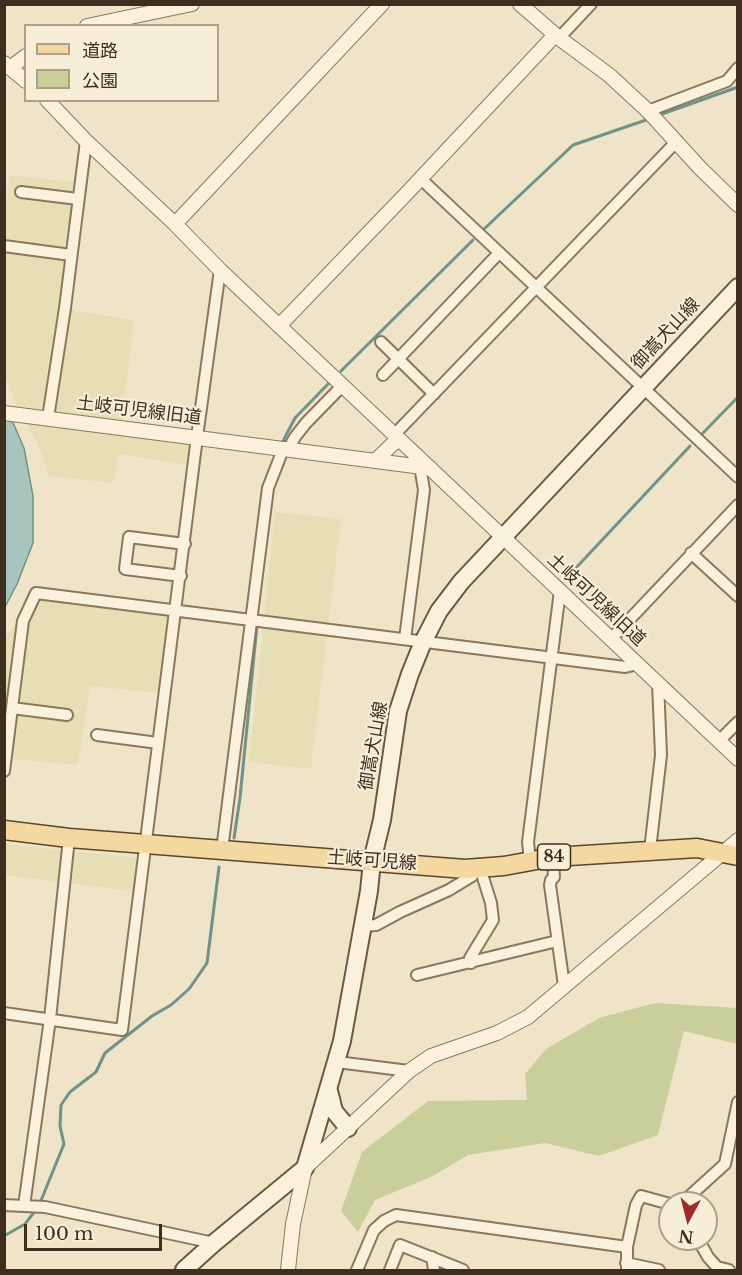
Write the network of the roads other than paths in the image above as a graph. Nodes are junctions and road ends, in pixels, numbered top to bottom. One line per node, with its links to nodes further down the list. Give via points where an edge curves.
1 (192, 4): 5 (street)
2 (382, 4): 20 (street)
3 (520, 4): 6 (street)
4 (591, 4): 6 (street)
5 (97, 24)
6 (557, 37): 13 (street, via 609,75); 16 (street)
7 (4, 54): 9 (street)
8 (24, 57): 9 (street)
9 (7, 66): 11 (street)
10 (738, 68): 13 (street, via 727,81)
11 (24, 79)
12 (49, 102): 14 (street, 土岐可児線旧道)
13 (648, 111): 15 (street)
14 (86, 141): 18 (street); 20 (street, 土岐可児線旧道)
15 (677, 141): 19 (street); 25 (street)
16 (421, 179): 22 (street); 27 (street)
17 (21, 192): 18 (street)
18 (78, 200): 23 (street)
19 (738, 205)
20 (175, 224): 24 (street, 土岐可児線旧道)
21 (4, 246): 23 (street)
22 (499, 253): 25 (street); 29 (street)
23 (71, 255): 35 (street)
24 (220, 270): 27 (street, 土岐可児線旧道); 36 (street)
25 (535, 288): 32 (street); 33 (street)
26 (738, 288): 32 (main road, 御嵩犬山線)
27 (279, 326): 31 (street, 土岐可児線旧道)
28 (381, 342): 29 (street)
29 (398, 359): 30 (street); 33 (street)
30 (383, 375)
31 (342, 386): 37 (street, 土岐可児線旧道); 38 (street)
32 (643, 387): 41 (street); 43 (main road, 御嵩犬山線)
33 (434, 394): 37 (street)
34 (4, 413): 35 (street, 土岐可児線旧道)
35 (44, 418): 36 (street, 土岐可児線旧道)
36 (197, 437): 38 (street, 土岐可児線旧道); 44 (street)
37 (396, 437): 39 (street); 40 (street, 土岐可児線旧道)
38 (287, 448): 39 (street, 土岐可児線旧道); 50 (street, via 277,461 268,488)
39 (376, 460): 40 (street, 土岐可児線旧道)
40 (425, 467): 43 (street, 土岐可児線旧道); 51 (street)
41 (738, 477)
42 (738, 505): 45 (street)
43 (503, 537): 47 (street, 土岐可児線旧道); 53 (main road, 御嵩犬山線, via 461,582 439,611)
44 (185, 544): 46 (street); 46 (street, via 129,537 125,569)
45 (691, 552): 48 (street); 52 (street)
46 (181, 576): 49 (street)
47 (560, 591): 52 (street, 土岐可児線旧道); 54 (street)
48 (738, 596)
49 (176, 610): 50 (street); 57 (street, via 36,593 23,621); 62 (street)
50 (251, 619): 51 (street); 69 (street)
51 (405, 639): 53 (street)
52 (611, 639): 55 (street, 土岐可児線旧道)
53 (423, 642): 54 (street); 73 (main road, 御嵩犬山線, via 399,711)
54 (552, 658): 55 (street, via 625,667); 74 (street, via 528,842)
55 (638, 664): 56 (street, 土岐可児線旧道)
56 (658, 684): 61 (street, 土岐可児線旧道); 70 (street, via 661,755)
57 (12, 708): 58 (street); 64 (street)
58 (67, 716)
59 (738, 722): 61 (street)
60 (97, 735): 62 (street)
61 (719, 741): 63 (street, 土岐可児線旧道)
62 (158, 743): 68 (street)
63 (738, 759)
64 (4, 771)
65 (4, 830): 66 (main road, 土岐可児線 / 84)
66 (69, 838): 68 (main road, 土岐可児線 / 84); 82 (street)
67 (738, 840): 71 (street)
68 (147, 844): 69 (main road, 土岐可児線 / 84); 82 (street, via 122,1030)
69 (222, 850): 73 (main road, 土岐可児線 / 84)
70 (650, 850): 71 (main road, 土岐可児線 / 84, via 697,848); 72 (main road, 土岐可児線 / 84)
71 (730, 854): 80 (street)
72 (552, 857): 74 (main road, 土岐可児線 / 84); 77 (street, via 554,877 550,885)
73 (372, 861): 75 (main road, 土岐可児線 / 84); 76 (main road, 御嵩犬山線)
74 (530, 861): 75 (main road, 土岐可児線 / 84)
75 (480, 868): 76 (street, via 449,890 376,926); 78 (street, via 493,920 470,958)
76 (363, 926): 83 (main road, 御嵩犬山線)
77 (557, 941): 78 (street); 80 (street)
78 (471, 963): 79 (street)
79 (417, 975)
80 (564, 986): 84 (street, via 528,1017 497,1033 431,1056)
81 (4, 1013): 82 (street)
82 (50, 1019): 93 (street)
83 (338, 1062): 84 (street); 85 (main road, 御嵩犬山線)
84 (408, 1071): 87 (street)
85 (329, 1090): 87 (main road, via 334,1111); 89 (main road, 御嵩犬山線)
86 (738, 1102): 88 (street)
87 (348, 1128): 89 (street)
88 (733, 1146): 90 (street, via 724,1164)
89 (305, 1168): 94 (main road); 100 (street)
90 (695, 1191)
91 (658, 1200): 95 (street, via 641,1196)
92 (4, 1205): 93 (street)
93 (24, 1206): 94 (street, via 45,1207)
94 (214, 1243): 99 (main road)
95 (627, 1247): 98 (street); 101 (street, via 396,1215 374,1230)
96 (705, 1251): 106 (street, via 717,1267)
97 (432, 1257): 102 (street, via 400,1245); 103 (street); 104 (street)
98 (626, 1267): 105 (street)
99 (184, 1270)
100 (288, 1270)
101 (357, 1270)
102 (390, 1270)
103 (434, 1270)
104 (463, 1270)
105 (659, 1270)
106 (729, 1270)

